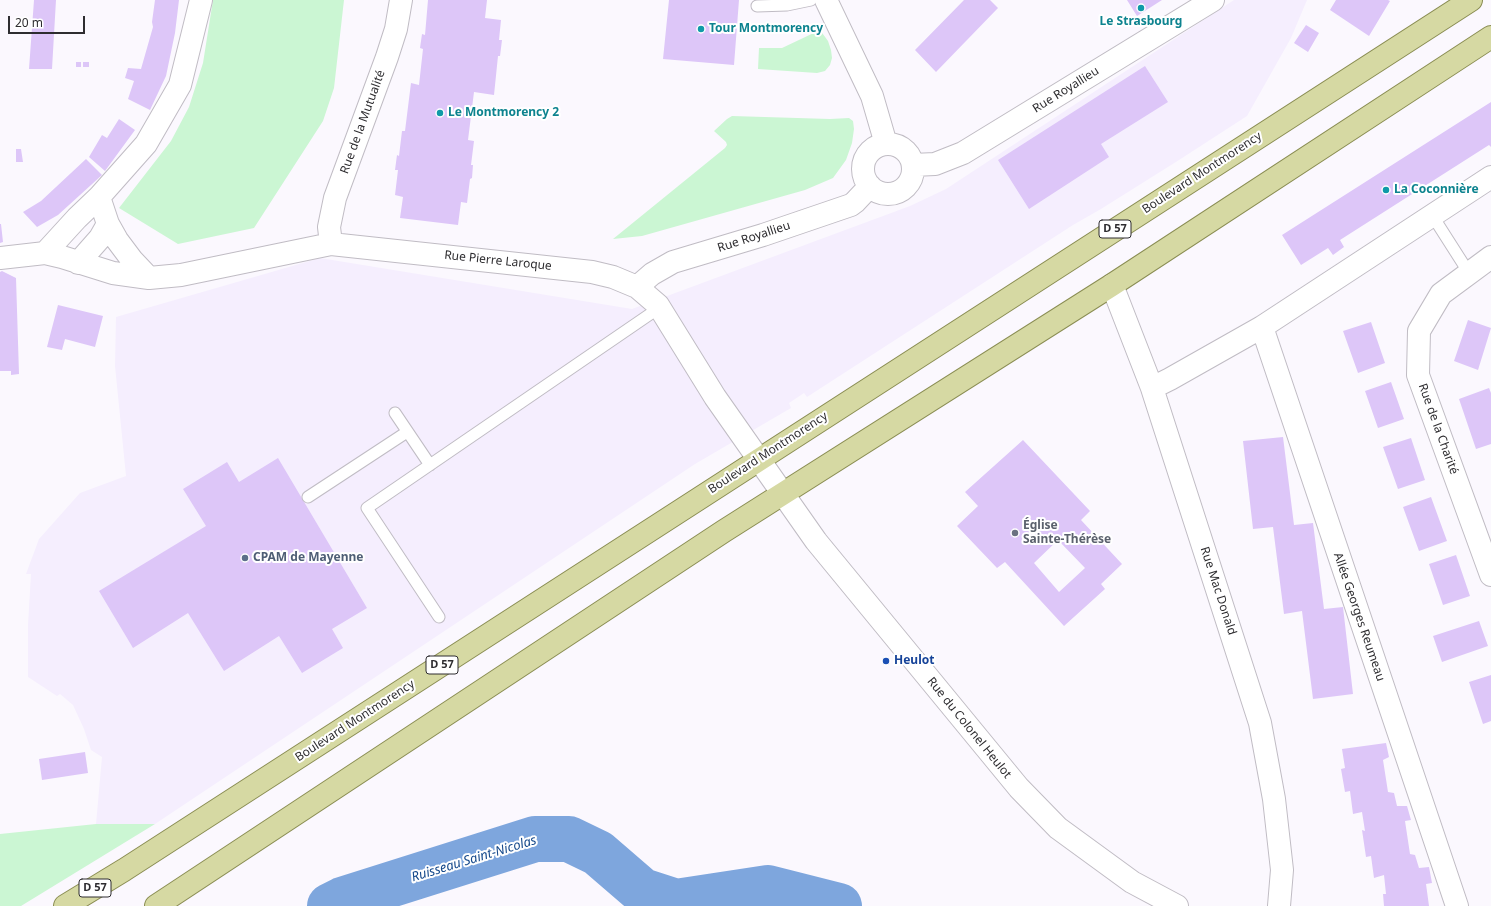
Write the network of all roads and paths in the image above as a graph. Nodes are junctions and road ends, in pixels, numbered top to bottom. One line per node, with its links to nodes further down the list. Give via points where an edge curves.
1 (201, 0): 13 (street, via 180,85 146,144)
2 (401, 0): 16 (street, Rue de la Mutualité, via 387,58 335,198 328,226)
3 (811, 0): 7 (lane, via 787,5)
4 (826, 0): 9 (street, via 872,96)
5 (1213, 0): 10 (street, Rue Royallieu, via 963,153 935,164)
6 (1471, 0): 30 (main road, Boulevard Montmorency / D 57)
7 (757, 6)
8 (1491, 37): 23 (main road)
9 (886, 144): 10 (street, via 904,149 910,155); 12 (street, via 872,150 865,160 864,173)
10 (913, 165): 12 (street, via 910,182 899,192 883,194)
11 (1491, 176): 14 (street)
12 (870, 186): 24 (street, Rue Royallieu, via 851,205 763,236 673,262 652,274)
13 (99, 197): 15 (street); 17 (street)
14 (1432, 215): 21 (lane); 26 (street)
15 (108, 224): 20 (street, via 100,238); 22 (street, via 132,260)
16 (331, 244): 22 (street, Rue Pierre Laroque, via 181,275); 24 (street, Rue Pierre Laroque, via 592,272)
17 (45, 253): 19 (street); 20 (street, Rue Pierre Laroque)
18 (1491, 257): 21 (street, Rue de la Charité)
19 (0, 258)
20 (78, 263): 22 (street, Rue Pierre Laroque, via 113,273)
21 (1469, 273): 34 (street, Rue de la Charité, via 1441,294 1419,331 1418,376)
22 (149, 278)
23 (1112, 285): 27 (street, Rue Mac Donald); 32 (main road)
24 (637, 287): 25 (street, Rue Pierre Laroque)
25 (659, 308): 30 (street, Rue Pierre Laroque); 31 (lane)
26 (1262, 327): 27 (street); 40 (street, Allée Georges Reumeau)
27 (1152, 388): 39 (street, Rue Mac Donald, via 1260,723 1274,799 1282,870)
28 (395, 413): 29 (lane)
29 (407, 432): 31 (lane); 33 (lane)
30 (759, 459): 32 (street, Rue du Colonel Heulot); 36 (main road, Boulevard Montmorency / D 57)
31 (430, 464): 35 (lane, via 367,508)
32 (782, 494): 37 (main road); 38 (street, Rue du Colonel Heulot, via 816,541 1019,788 1058,828 1132,882)
33 (308, 497)
34 (1491, 575)
35 (439, 617)
36 (65, 906)
37 (156, 906)
38 (1177, 906)
39 (1279, 906)
40 (1457, 906)

